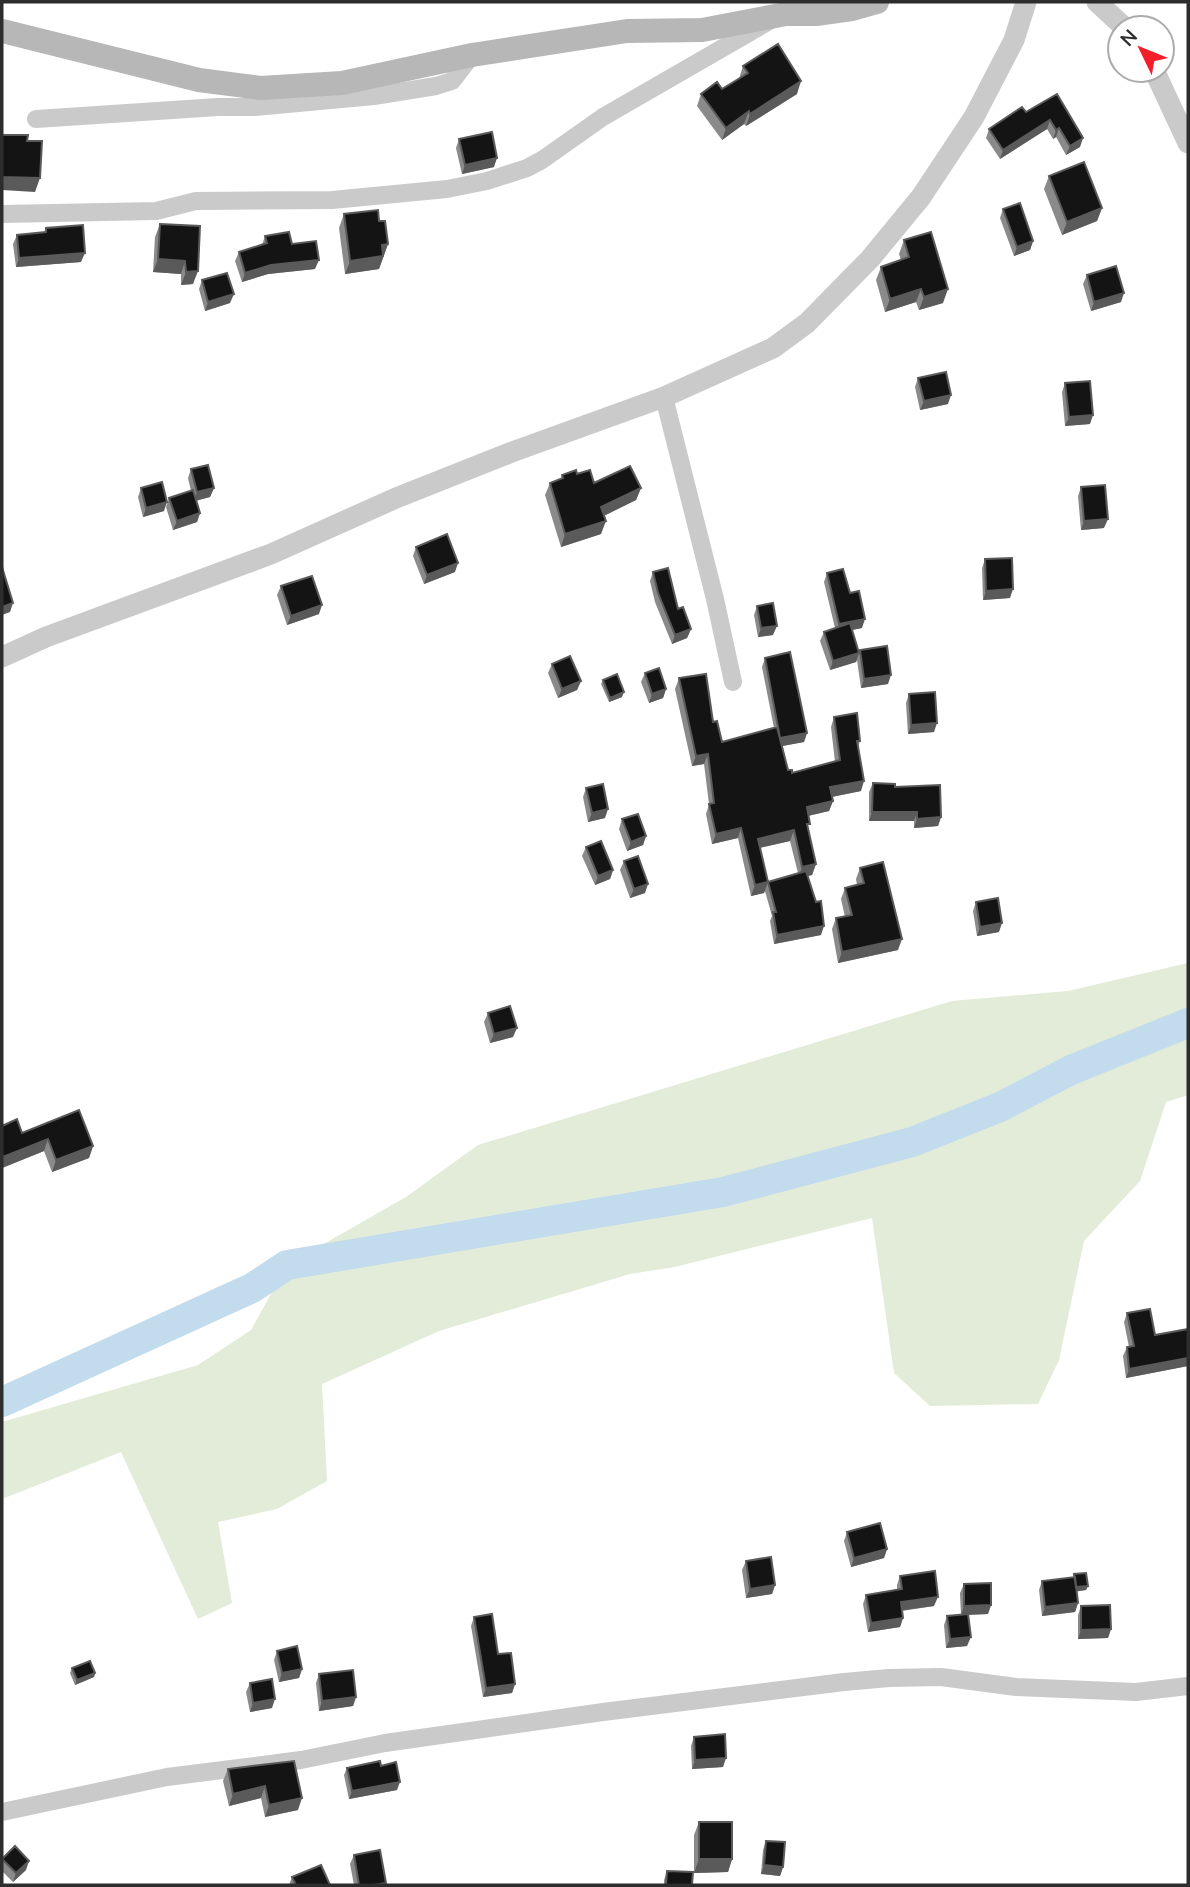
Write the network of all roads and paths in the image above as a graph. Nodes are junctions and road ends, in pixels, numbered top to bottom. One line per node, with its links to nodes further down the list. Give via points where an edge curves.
1 (877, 2): 4 (main road, via 816,14)
2 (1026, 2): 12 (street, via 1014,40 974,117 921,197 870,259 807,323 773,348)
3 (1097, 2): 5 (street)
4 (786, 14): 7 (main road, via 702,30 627,31); 11 (street, via 603,117 542,160 487,181 332,200 196,201 156,211)
5 (1110, 14)
6 (2, 31): 7 (main road, via 199,80 260,88 342,83)
7 (472, 55): 9 (street, via 452,81 374,96)
8 (1161, 84): 10 (street)
9 (36, 119)
10 (1188, 143)
11 (2, 214)
12 (664, 397): 13 (street, via 512,452 271,554); 14 (street)
13 (2, 657)
14 (733, 682)
15 (1188, 1686): 16 (street, via 1136,1692 940,1677 866,1680 385,1743 301,1760 167,1777)
16 (2, 1812)

